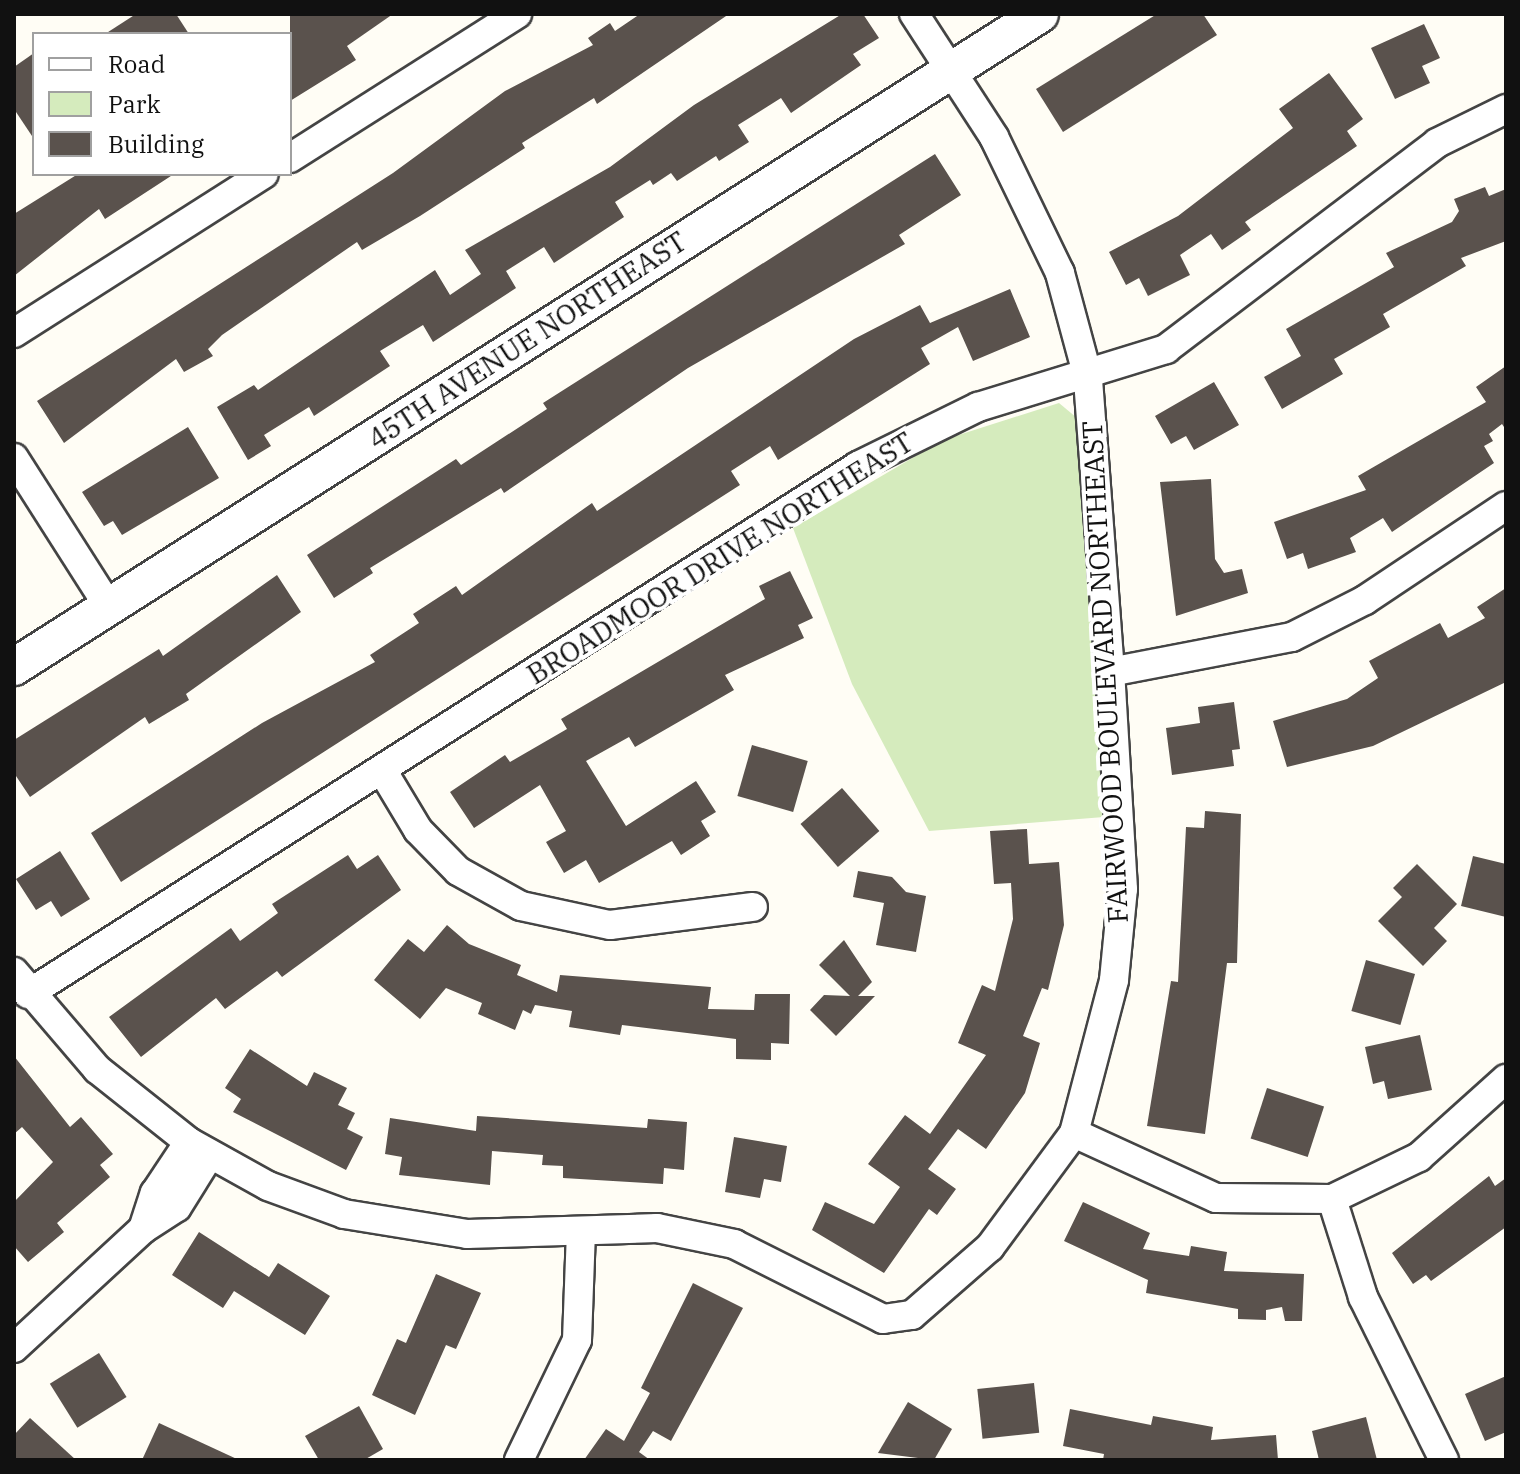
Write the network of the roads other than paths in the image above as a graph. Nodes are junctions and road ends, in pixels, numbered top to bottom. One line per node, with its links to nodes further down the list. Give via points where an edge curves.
1 (517, 14): 6 (street)
2 (914, 14): 4 (street, FAIRWOOD BOULEVARD NORTHEAST)
3 (1040, 14): 4 (street, 45TH AVENUE NORTHEAST)
4 (950, 69): 9 (street, FAIRWOOD BOULEVARD NORTHEAST, via 1051,249); 12 (street, 45TH AVENUE NORTHEAST)
5 (1506, 109): 9 (street, BROADMOOR DRIVE NORTHEAST, via 1437,143 1181,340)
6 (292, 157)
7 (261, 176): 8 (street)
8 (14, 333)
9 (1088, 377): 14 (street, FAIRWOOD BOULEVARD NORTHEAST); 15 (street, BROADMOOR DRIVE NORTHEAST, via 978,407 858,466)
10 (14, 458): 12 (street)
11 (1506, 506): 14 (street, via 1365,600 1292,637)
12 (109, 607): 13 (street, 45TH AVENUE NORTHEAST)
13 (14, 667)
14 (1110, 672): 19 (street, FAIRWOOD BOULEVARD NORTHEAST, via 1122,926)
15 (382, 770): 16 (street, via 418,830 458,871 521,906 610,925); 17 (street, BROADMOOR DRIVE NORTHEAST)
16 (753, 907)
17 (21, 983): 20 (street, via 115,1086)
18 (1506, 1079): 21 (street, via 1400,1170)
19 (1074, 1133): 21 (street, via 1216,1198); 22 (street, FAIRWOOD BOULEVARD NORTHEAST, via 953,1286 912,1315 893,1319 734,1244 657,1228)
20 (199, 1148): 22 (street, via 344,1214 467,1234); 23 (street, via 177,1207 143,1229)
21 (1332, 1199): 25 (street, via 1363,1297)
22 (581, 1233): 24 (street, via 577,1340)
23 (14, 1348)
24 (519, 1460)
25 (1444, 1460)

